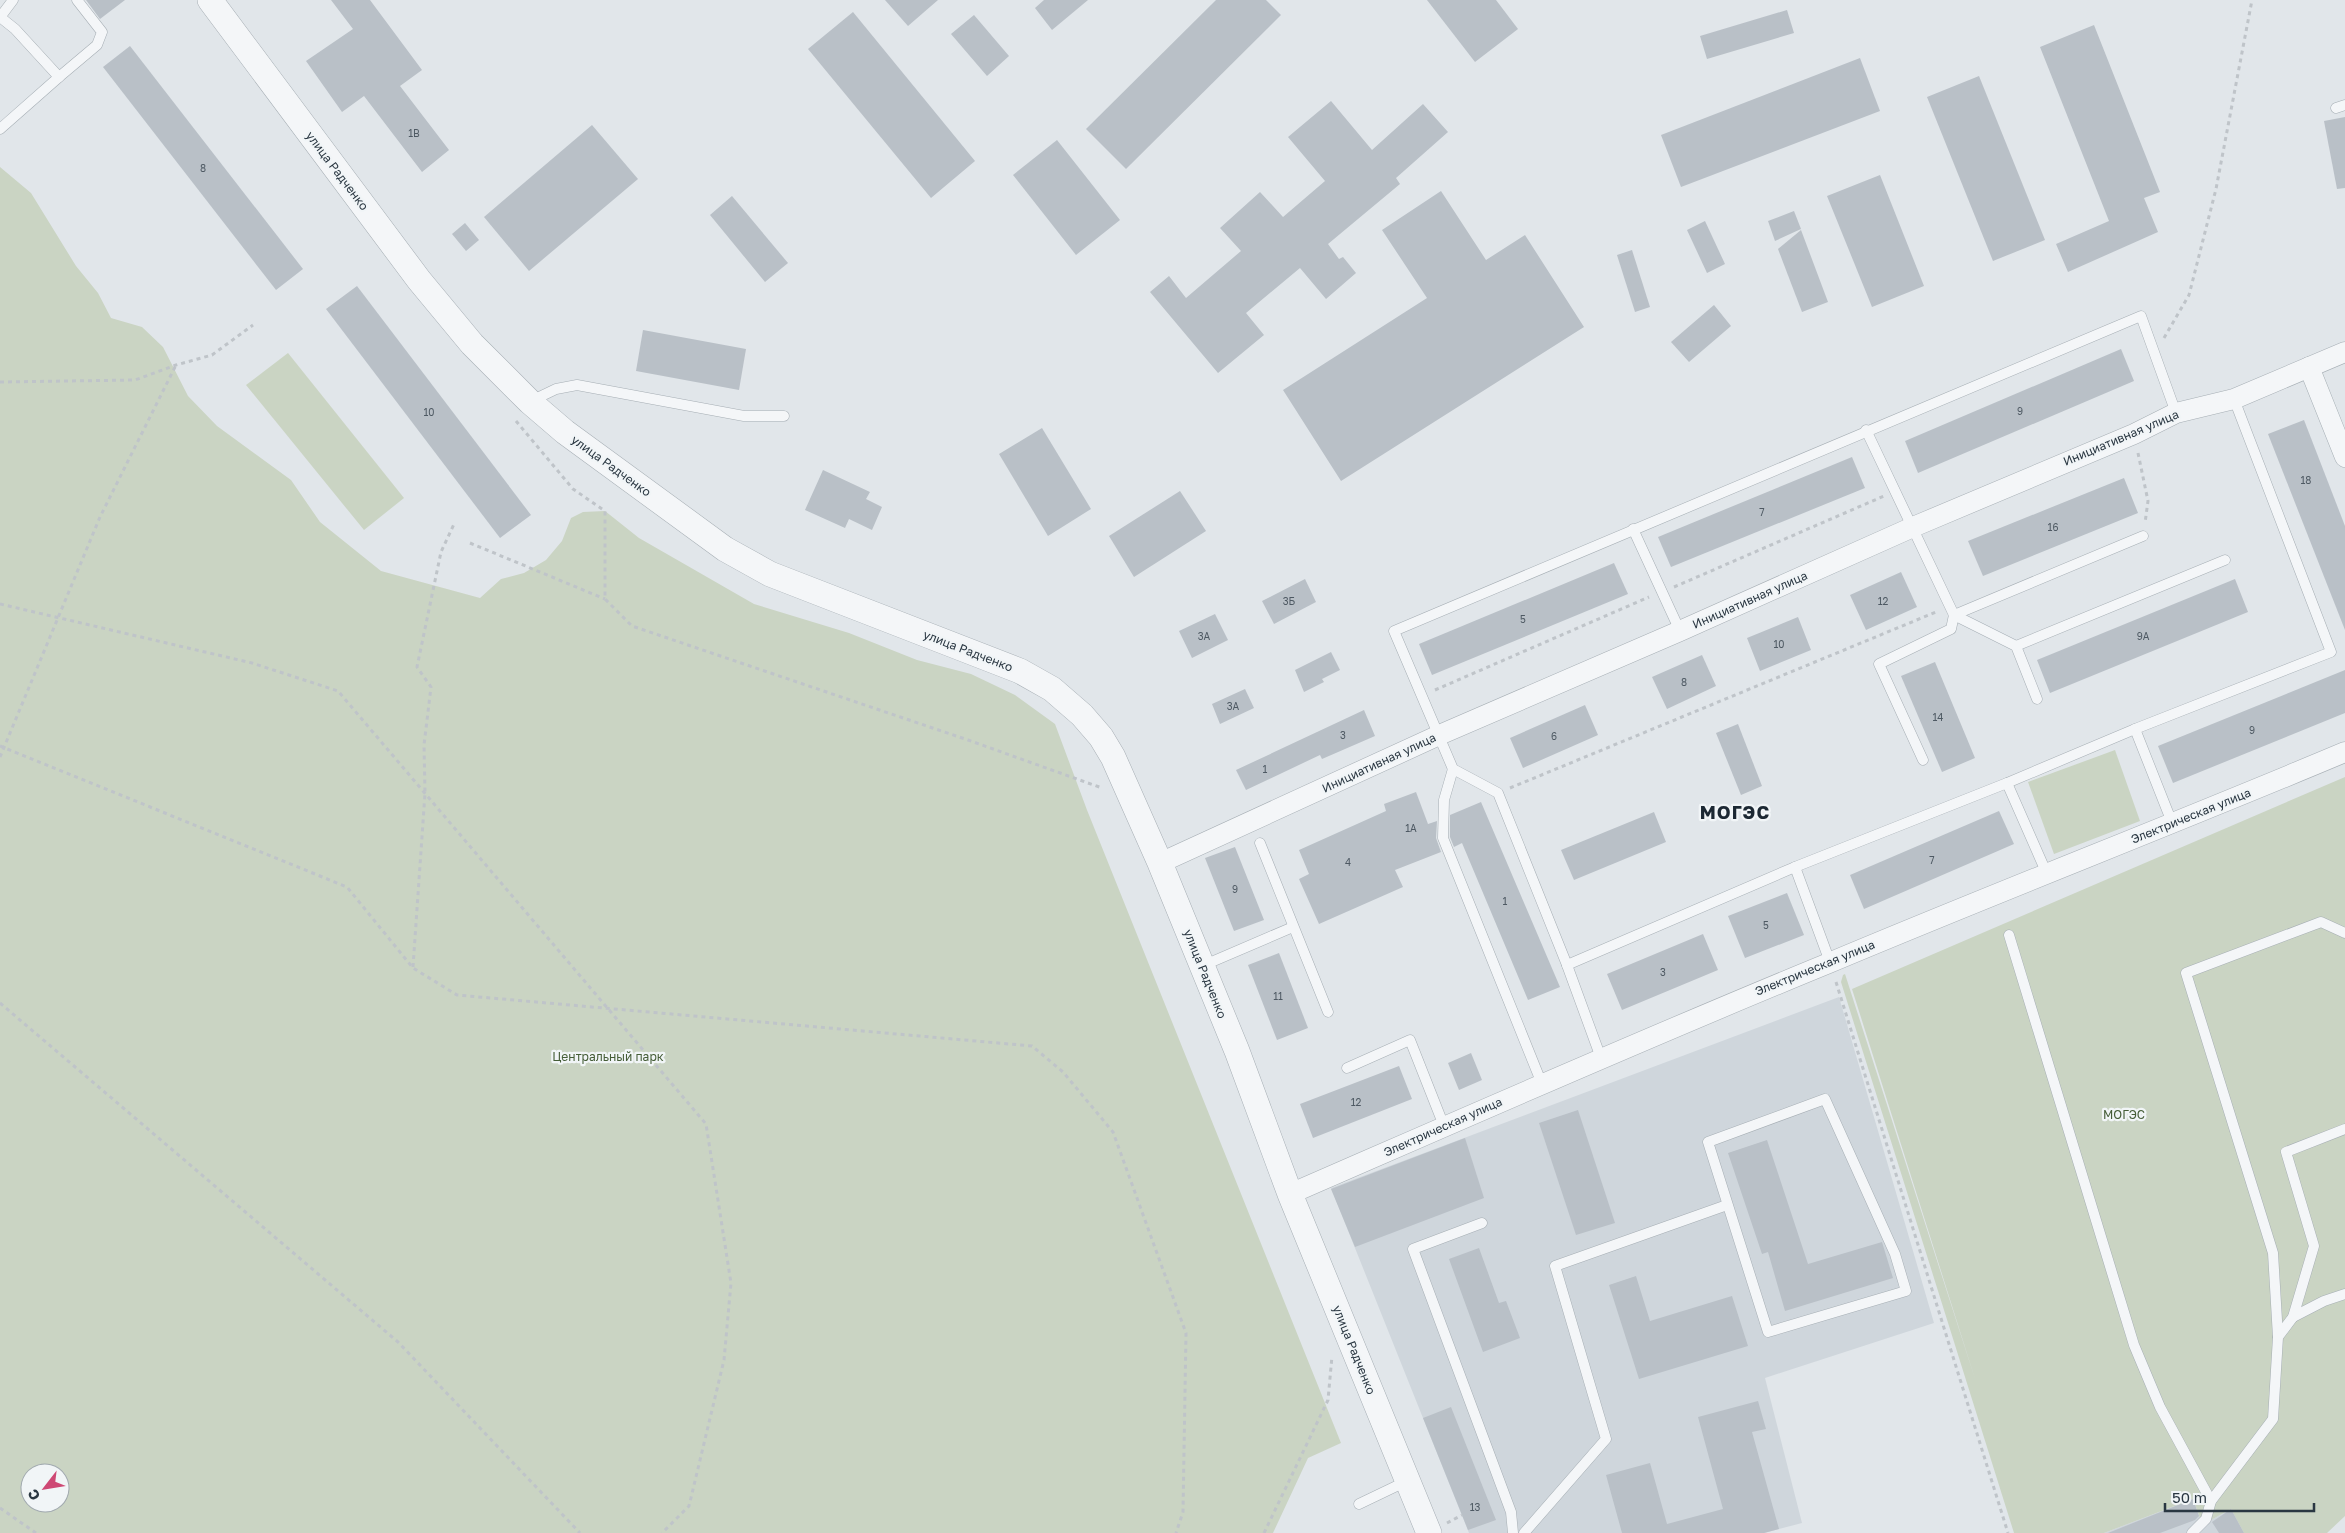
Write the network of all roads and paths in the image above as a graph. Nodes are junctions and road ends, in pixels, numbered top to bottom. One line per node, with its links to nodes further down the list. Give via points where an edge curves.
1 (13, 0): 5 (lane)
2 (77, 0): 6 (lane, via 102,32 98,45)
3 (210, 0): 15 (street, улица Радченко)
4 (2252, 0): 10 (path, via 2216,189 2189,295)
5 (0, 16): 6 (lane)
6 (59, 76): 7 (lane)
7 (0, 129)
8 (252, 325): 11 (path, via 212,355)
9 (2345, 352): 12 (street, Инициативная улица)
10 (2155, 354): 16 (lane); 18 (lane, via 2141,316)
11 (176, 365): 13 (path, via 135,380); 30 (path, via 100,517)
12 (2309, 367): 14 (street, Инициативная улица); 20 (street)
13 (0, 382)
14 (2234, 399): 16 (street, Инициативная улица); 34 (lane, via 2331,652)
15 (521, 409): 17 (lane, via 556,389 576,385 744,416); 27 (path, via 573,489 605,511); 47 (street, улица Радченко, via 585,447 725,549 770,574 1020,672 1052,688 1082,716 1113,756)
16 (2176, 413): 19 (street, Инициативная улица)
17 (784, 416)
18 (1866, 430): 22 (lane); 23 (lane)
19 (2134, 434): 22 (street, Инициативная улица); 24 (path, via 2148,501)
20 (2345, 457)
21 (455, 522): 43 (path, via 441,552 417,666 431,687 424,745)
22 (1913, 527): 29 (lane); 31 (street, Инициативная улица)
23 (1633, 528): 31 (lane); 35 (lane, via 1394,631)
24 (2143, 536): 29 (lane)
25 (470, 543): 27 (path)
26 (2225, 560): 32 (lane)
27 (605, 599): 42 (path, via 632,626)
28 (0, 604): 30 (path)
29 (1952, 610): 32 (lane); 39 (lane, via 1951,629 1879,664); 44 (path)
30 (58, 618): 36 (path); 43 (path, via 252,663 338,691)
31 (1680, 631): 35 (street, Инициативная улица)
32 (2016, 646): 33 (lane)
33 (2037, 699)
34 (2135, 730): 41 (lane); 45 (lane)
35 (1437, 736): 40 (lane); 47 (street, Инициативная улица)
36 (2, 746): 38 (path); 56 (path, via 346,886)
37 (2345, 752): 45 (street, Электрическая улица)
38 (0, 757)
39 (1922, 760)
40 (1453, 769): 44 (lane); 62 (lane, via 1444,800 1443,838)
41 (2007, 783): 48 (lane); 49 (lane)
42 (1103, 789)
43 (425, 793): 56 (path); 58 (path)
44 (1498, 793): 54 (lane)
45 (2173, 825): 49 (street, Электрическая улица)
46 (1260, 843): 50 (lane)
47 (1160, 863): 55 (street, улица Радченко)
48 (1795, 867): 53 (lane); 54 (lane)
49 (2047, 874): 53 (street, Электрическая улица)
50 (1293, 927): 55 (lane); 59 (lane)
51 (2345, 933): 70 (lane, via 2321,922 2186,973 2273,1253)
52 (2009, 935): 73 (lane, via 2134,1345 2160,1407)
53 (1830, 962): 60 (street, Электрическая улица); 85 (path)
54 (1567, 965): 60 (lane)
55 (1202, 966): 65 (street, улица Радченко)
56 (413, 968): 58 (path, via 457,995)
57 (0, 1003): 79 (path, via 398,1342)
58 (608, 1009): 80 (path, via 706,1124 731,1283 724,1360 689,1506); 81 (path, via 1032,1046 1063,1072 1113,1132 1186,1333 1183,1512)
59 (1328, 1012)
60 (1601, 1058): 62 (street, Электрическая улица)
61 (1347, 1068): 63 (lane, via 1410,1040)
62 (1542, 1084): 63 (street, Электрическая улица)
63 (1444, 1126): 65 (street, Электрическая улица)
64 (2345, 1129): 69 (lane, via 2286,1152 2314,1246)
65 (1290, 1194): 72 (street, улица Радченко)
66 (1727, 1205): 66 (lane, via 1708,1142 1825,1099 1895,1254 1906,1291 1768,1332); 84 (lane, via 1555,1266 1606,1439)
67 (1482, 1223): 83 (lane, via 1413,1249 1511,1512)
68 (2345, 1294): 69 (lane)
69 (2293, 1317): 70 (lane)
70 (2278, 1337): 73 (lane, via 2273,1419)
71 (1332, 1348): 82 (path, via 1328,1400)
72 (1408, 1481): 74 (lane); 77 (street, улица Радченко)
73 (2211, 1501): 86 (lane, via 2206,1519)
74 (1359, 1504)
75 (0, 1508): 78 (path)
76 (1462, 1515): 77 (path)
77 (1436, 1529)
78 (36, 1533)
79 (580, 1533)
80 (662, 1533)
81 (1176, 1533)
82 (1264, 1533)
83 (1513, 1533)
84 (1524, 1533)
85 (2008, 1533)
86 (2192, 1533)

